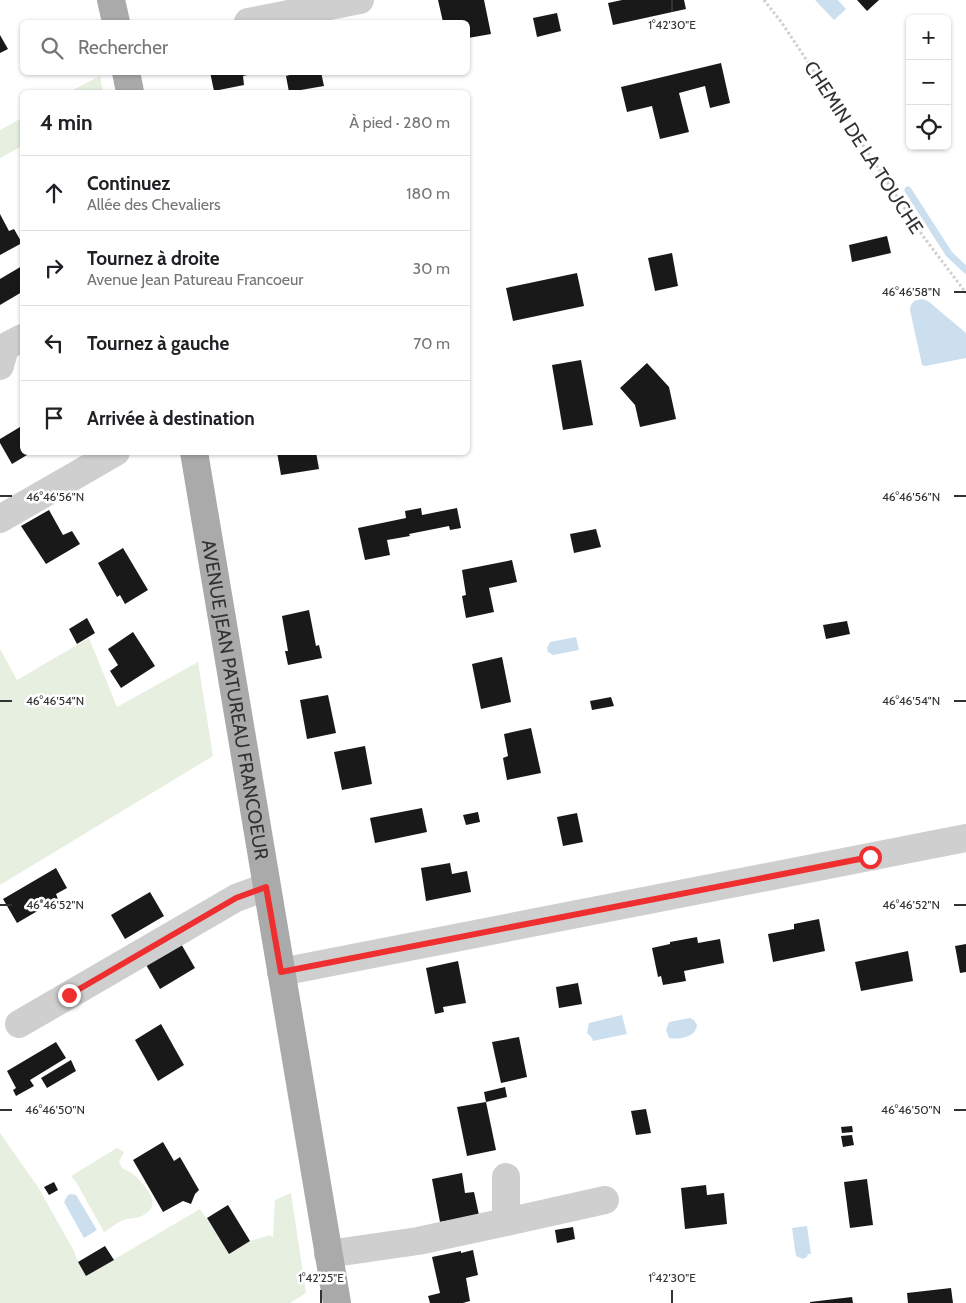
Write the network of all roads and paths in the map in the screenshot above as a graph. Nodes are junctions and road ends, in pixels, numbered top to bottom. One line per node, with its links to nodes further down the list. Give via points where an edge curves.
1 (111, 0): 4 (main road)
2 (360, 0): 5 (street)
3 (764, 0): 8 (path, CHEMIN DE LA TOUCHE, via 923,236)
4 (116, 20)
5 (258, 20)
6 (127, 75): 7 (main road)
7 (130, 90)
8 (966, 293)
9 (20, 339): 10 (street, via 5,347)
10 (0, 366)
11 (111, 455): 13 (street)
12 (194, 455): 15 (main road, AVENUE JEAN PATUREAU FRANCOEUR)
13 (0, 519)
14 (966, 838): 16 (street)
15 (266, 887): 16 (main road, AVENUE JEAN PATUREAU FRANCOEUR); 17 (street, via 236,898)
16 (281, 972): 21 (main road, AVENUE JEAN PATUREAU FRANCOEUR)
17 (19, 1024)
18 (506, 1177): 20 (street)
19 (605, 1200): 20 (street)
20 (506, 1222): 21 (street, via 418,1241)
21 (328, 1254): 22 (main road, AVENUE JEAN PATUREAU FRANCOEUR)
22 (337, 1303)

